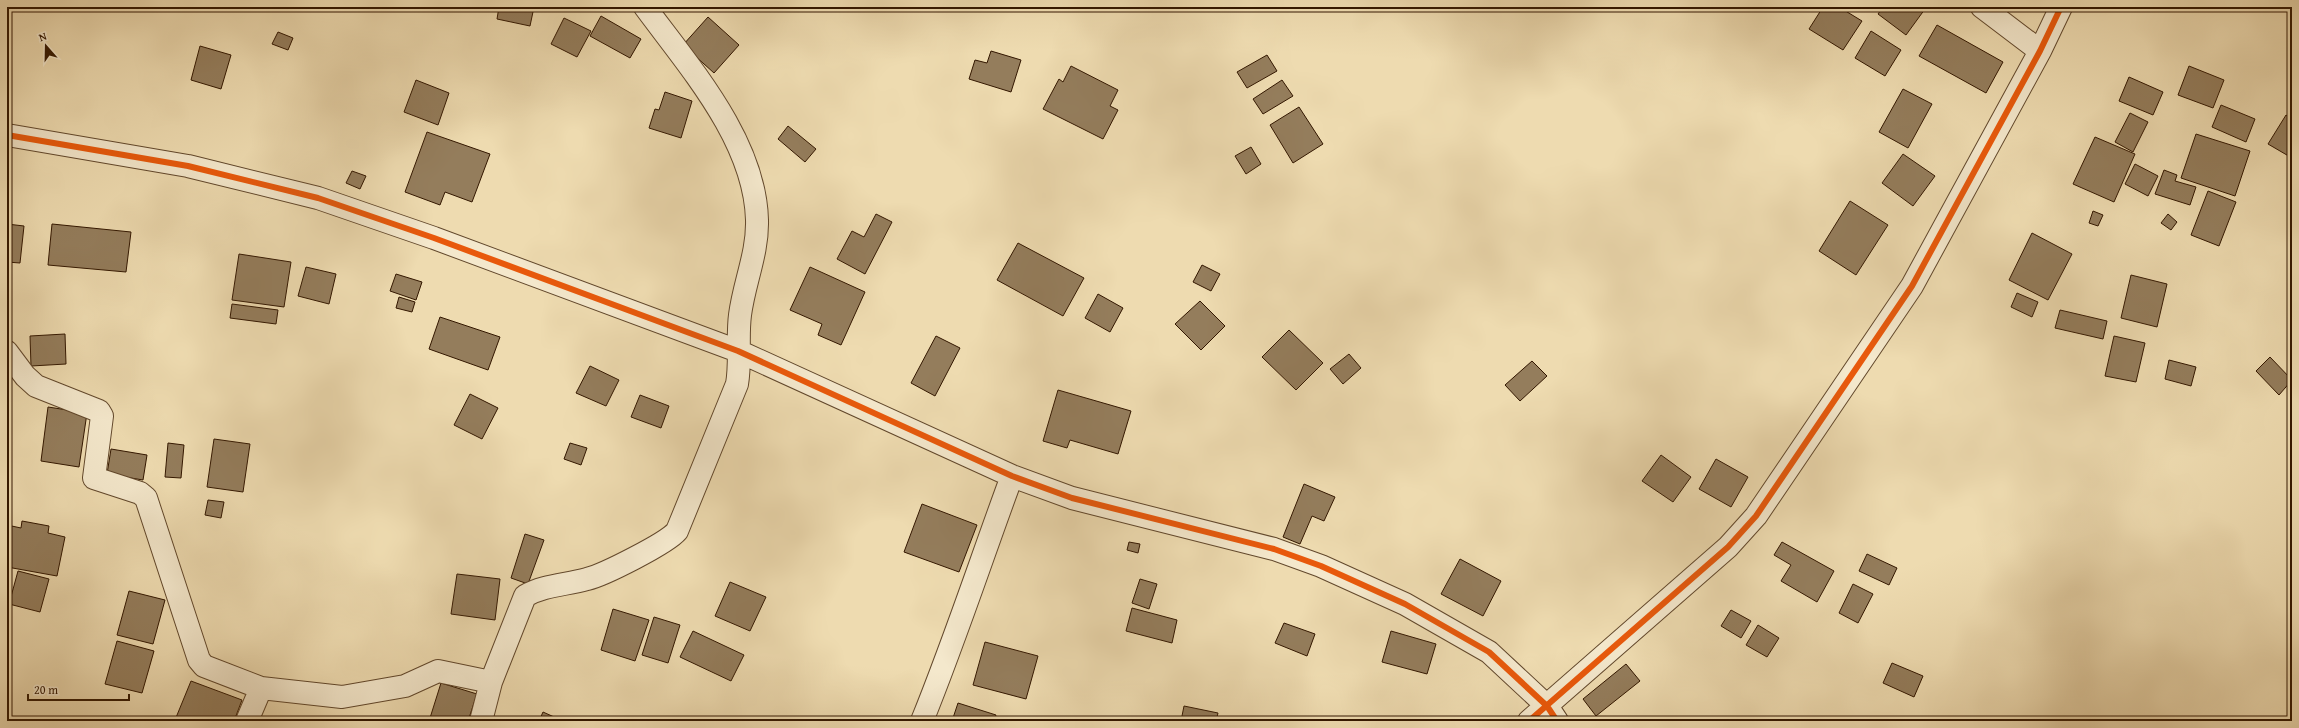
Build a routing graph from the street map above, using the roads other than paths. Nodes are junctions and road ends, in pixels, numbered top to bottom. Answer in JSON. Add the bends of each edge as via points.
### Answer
{"nodes":[{"id":1,"x":645,"y":7,"type":"edge"},
{"id":2,"x":1982,"y":7,"type":"edge"},
{"id":3,"x":2061,"y":7,"type":"edge"},
{"id":4,"x":2040,"y":51,"type":"junction"},
{"id":5,"x":7,"y":135,"type":"edge"},
{"id":6,"x":738,"y":351,"type":"junction"},
{"id":7,"x":7,"y":352,"type":"edge"},
{"id":8,"x":1012,"y":476,"type":"junction"},
{"id":9,"x":491,"y":682,"type":"junction"},
{"id":10,"x":261,"y":688,"type":"junction"},
{"id":11,"x":1552,"y":714,"type":"edge"},
{"id":12,"x":247,"y":721,"type":"edge"},
{"id":13,"x":481,"y":721,"type":"edge"},
{"id":14,"x":922,"y":721,"type":"edge"},
{"id":15,"x":1528,"y":721,"type":"edge"}],
"edges":[{"from":1,"to":6,"type":"street","via":[[726,117],[740,148],[754,193],[757,220],[755,247],[742,302]]},
{"from":2,"to":4,"type":"street"},
{"from":3,"to":4,"type":"street"},
{"from":4,"to":11,"type":"street","via":[[1912,286],[1756,516],[1728,547]]},
{"from":5,"to":6,"type":"street","via":[[188,166],[318,198],[434,238]]},
{"from":6,"to":8,"type":"street"},
{"from":6,"to":9,"type":"street","via":[[740,368],[737,384],[678,531],[667,540],[598,576],[539,589],[525,596]]},
{"from":7,"to":10,"type":"street","via":[[36,386],[99,411],[102,416],[94,478],[140,493],[146,498],[199,660],[204,666]]},
{"from":8,"to":11,"type":"street","via":[[1072,498],[1274,549],[1321,566],[1405,604],[1489,652]]},
{"from":8,"to":14,"type":"street","via":[[951,650]]},
{"from":9,"to":10,"type":"street","via":[[438,671],[405,686],[342,697]]},
{"from":9,"to":13,"type":"street"},
{"from":10,"to":12,"type":"street"},
{"from":11,"to":15,"type":"street"}]}
